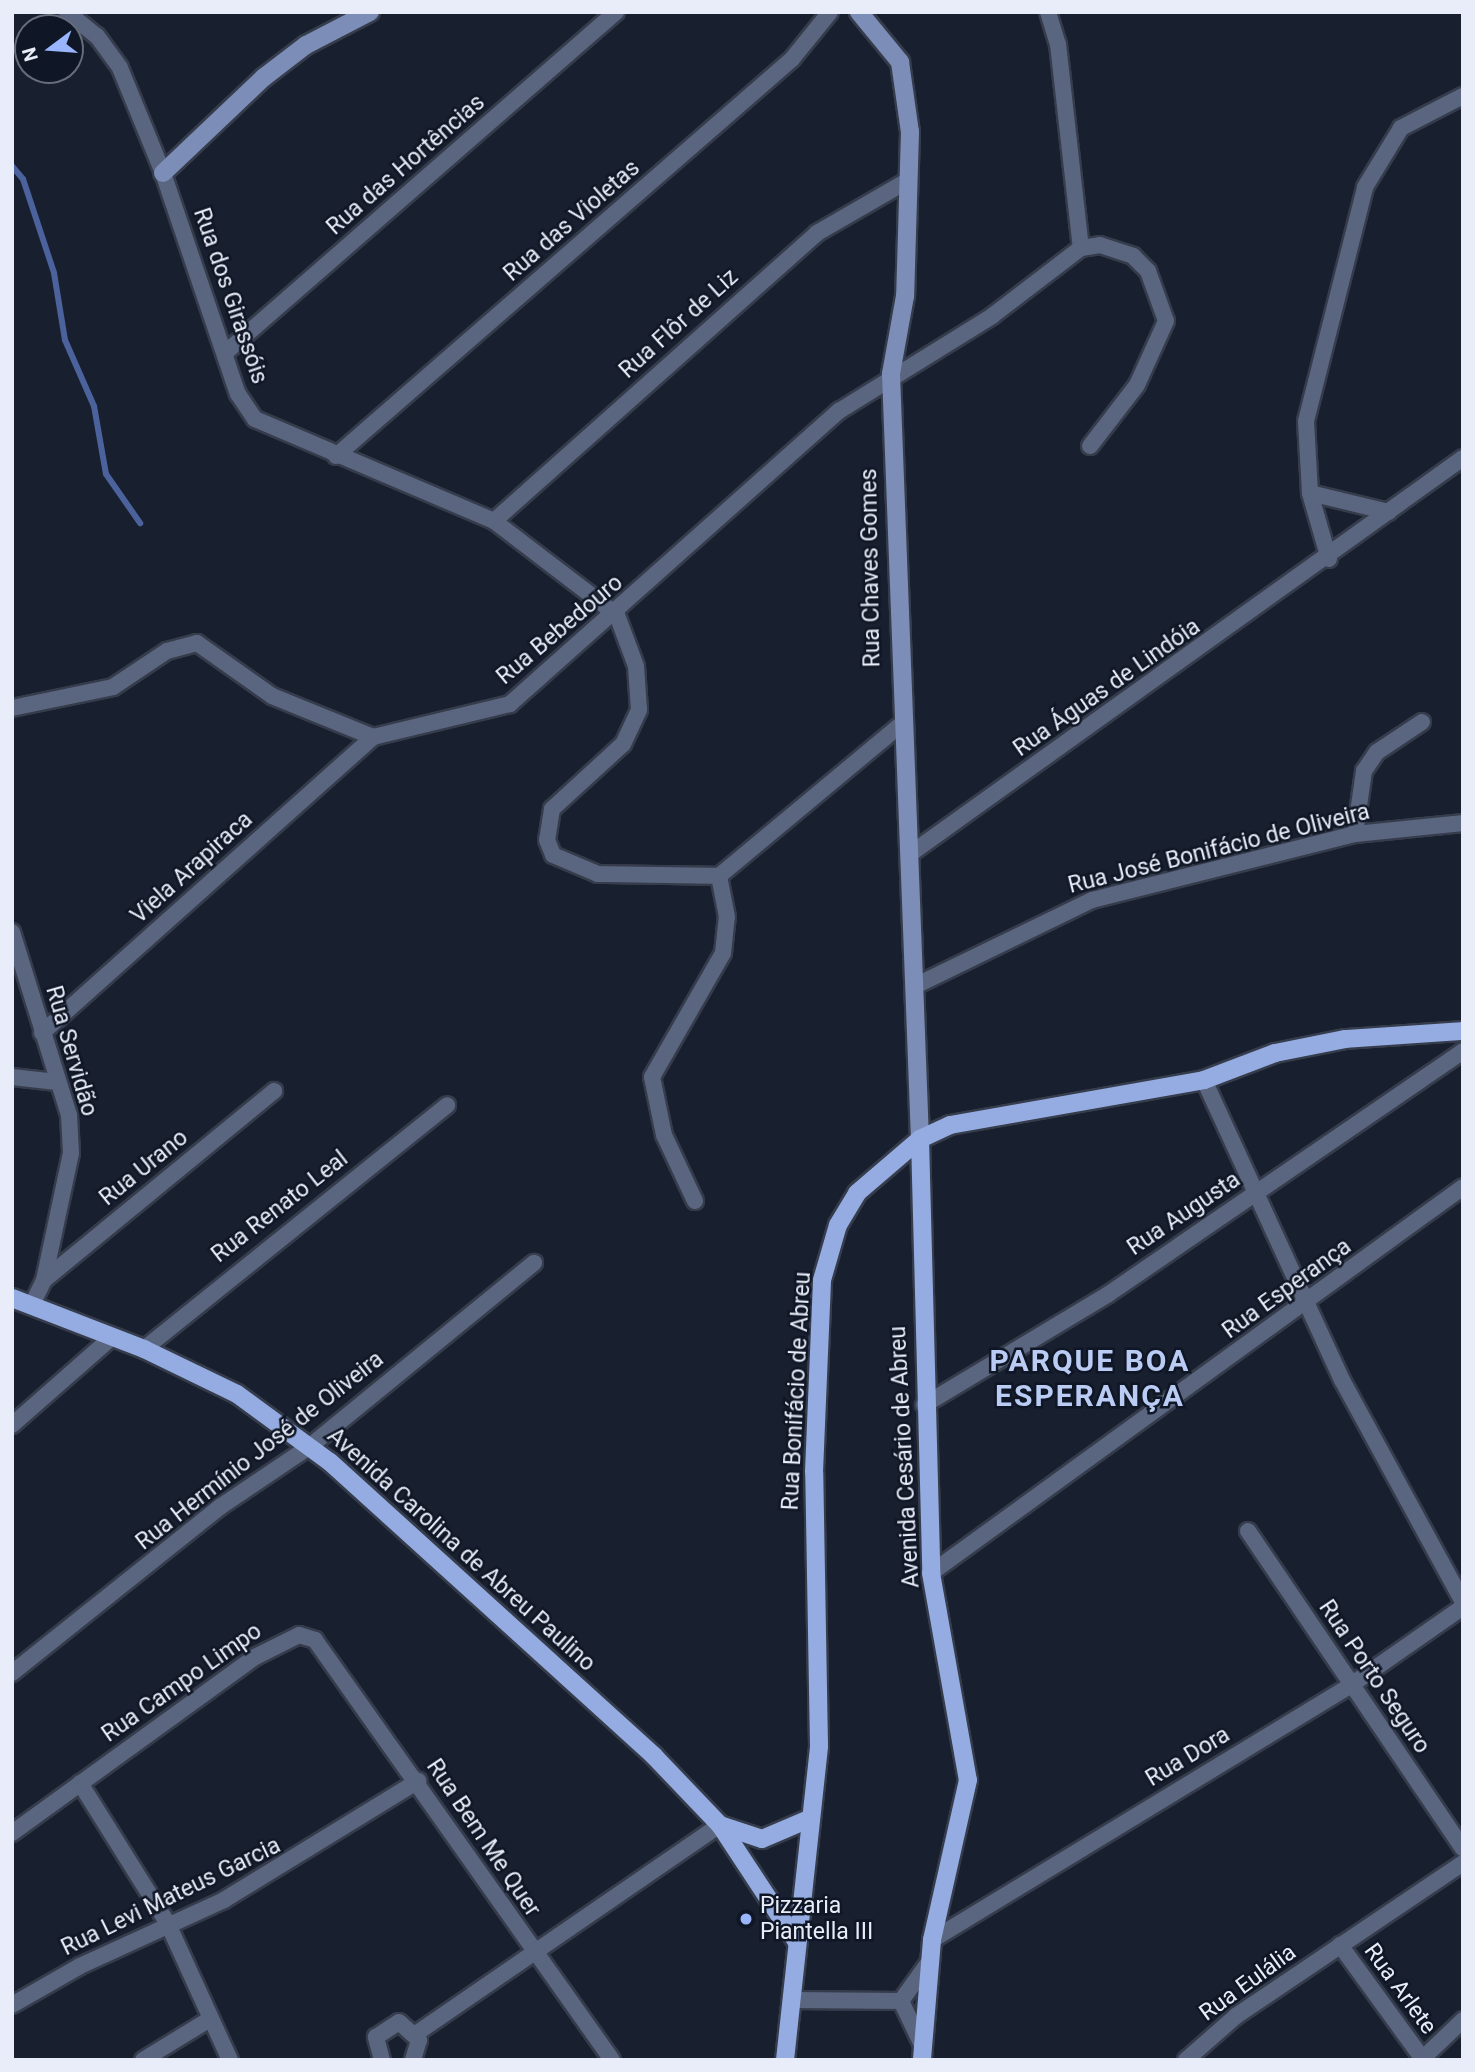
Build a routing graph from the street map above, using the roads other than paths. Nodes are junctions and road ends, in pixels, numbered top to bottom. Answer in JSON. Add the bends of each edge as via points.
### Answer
{"nodes":[{"id":1,"x":67,"y":12,"type":"edge"},
{"id":2,"x":370,"y":12,"type":"edge"},
{"id":3,"x":616,"y":12,"type":"edge"},
{"id":4,"x":830,"y":12,"type":"edge"},
{"id":5,"x":859,"y":12,"type":"edge"},
{"id":6,"x":1048,"y":12,"type":"edge"},
{"id":7,"x":1463,"y":96,"type":"edge"},
{"id":8,"x":163,"y":173,"type":"junction"},
{"id":9,"x":908,"y":181,"type":"junction"},
{"id":10,"x":1081,"y":248,"type":"junction"},
{"id":11,"x":225,"y":353,"type":"junction"},
{"id":12,"x":891,"y":374,"type":"junction"},
{"id":13,"x":1090,"y":446,"type":"dead end"},
{"id":14,"x":337,"y":456,"type":"junction"},
{"id":15,"x":1463,"y":458,"type":"edge"},
{"id":16,"x":1310,"y":494,"type":"junction"},
{"id":17,"x":1389,"y":512,"type":"junction"},
{"id":18,"x":494,"y":521,"type":"junction"},
{"id":19,"x":1329,"y":559,"type":"junction"},
{"id":20,"x":617,"y":615,"type":"junction"},
{"id":21,"x":12,"y":708,"type":"edge"},
{"id":22,"x":1422,"y":722,"type":"dead end"},
{"id":23,"x":900,"y":725,"type":"junction"},
{"id":24,"x":373,"y":737,"type":"junction"},
{"id":25,"x":1463,"y":823,"type":"edge"},
{"id":26,"x":1355,"y":834,"type":"junction"},
{"id":27,"x":910,"y":854,"type":"junction"},
{"id":28,"x":719,"y":876,"type":"junction"},
{"id":29,"x":12,"y":932,"type":"edge"},
{"id":30,"x":919,"y":984,"type":"junction"},
{"id":31,"x":1463,"y":1031,"type":"edge"},
{"id":32,"x":42,"y":1033,"type":"junction"},
{"id":33,"x":1463,"y":1051,"type":"edge"},
{"id":34,"x":12,"y":1077,"type":"edge"},
{"id":35,"x":1204,"y":1080,"type":"junction"},
{"id":36,"x":57,"y":1082,"type":"junction"},
{"id":37,"x":274,"y":1091,"type":"dead end"},
{"id":38,"x":447,"y":1105,"type":"dead end"},
{"id":39,"x":920,"y":1139,"type":"junction"},
{"id":40,"x":1463,"y":1188,"type":"edge"},
{"id":41,"x":1252,"y":1195,"type":"junction"},
{"id":42,"x":695,"y":1201,"type":"dead end"},
{"id":43,"x":534,"y":1263,"type":"dead end"},
{"id":44,"x":44,"y":1280,"type":"junction"},
{"id":45,"x":12,"y":1298,"type":"edge"},
{"id":46,"x":32,"y":1305,"type":"junction"},
{"id":47,"x":1306,"y":1305,"type":"junction"},
{"id":48,"x":111,"y":1338,"type":"junction"},
{"id":49,"x":144,"y":1349,"type":"junction"},
{"id":50,"x":925,"y":1405,"type":"junction"},
{"id":51,"x":12,"y":1425,"type":"edge"},
{"id":52,"x":309,"y":1447,"type":"junction"},
{"id":53,"x":1248,"y":1531,"type":"dead end"},
{"id":54,"x":931,"y":1573,"type":"junction"},
{"id":55,"x":1463,"y":1604,"type":"edge"},
{"id":56,"x":315,"y":1640,"type":"joint"},
{"id":57,"x":12,"y":1673,"type":"edge"},
{"id":58,"x":1351,"y":1685,"type":"junction"},
{"id":59,"x":418,"y":1781,"type":"junction"},
{"id":60,"x":80,"y":1783,"type":"junction"},
{"id":61,"x":809,"y":1819,"type":"junction"},
{"id":62,"x":720,"y":1825,"type":"junction"},
{"id":63,"x":12,"y":1833,"type":"edge"},
{"id":64,"x":1463,"y":1849,"type":"edge"},
{"id":65,"x":1463,"y":1863,"type":"edge"},
{"id":66,"x":168,"y":1924,"type":"junction"},
{"id":67,"x":932,"y":1940,"type":"junction"},
{"id":68,"x":797,"y":1942,"type":"junction"},
{"id":69,"x":1340,"y":1945,"type":"junction"},
{"id":70,"x":533,"y":1954,"type":"junction"},
{"id":71,"x":929,"y":1962,"type":"junction"},
{"id":72,"x":792,"y":2000,"type":"junction"},
{"id":73,"x":901,"y":2001,"type":"junction"},
{"id":74,"x":12,"y":2005,"type":"edge"},
{"id":75,"x":210,"y":2018,"type":"junction"},
{"id":76,"x":1463,"y":2020,"type":"edge"},
{"id":77,"x":416,"y":2033,"type":"junction"},
{"id":78,"x":922,"y":2051,"type":"edge"},
{"id":79,"x":374,"y":2057,"type":"edge"},
{"id":80,"x":1422,"y":2059,"type":"edge"},
{"id":81,"x":143,"y":2060,"type":"edge"},
{"id":82,"x":230,"y":2060,"type":"edge"},
{"id":83,"x":413,"y":2060,"type":"edge"},
{"id":84,"x":612,"y":2060,"type":"edge"},
{"id":85,"x":785,"y":2060,"type":"edge"},
{"id":86,"x":1186,"y":2060,"type":"edge"}],
"edges":[{"from":1,"to":8,"type":"street","name":"Rua dos Girassóis","via":[[109,49]]},
{"from":2,"to":8,"type":"street","via":[[296,53]]},
{"from":3,"to":11,"type":"street","name":"Rua das Hortências"},
{"from":4,"to":14,"type":"street","name":"Rua das Violetas","via":[[792,59]]},
{"from":5,"to":9,"type":"street","name":"Rua Chaves Gomes","via":[[892,46],[908,87]]},
{"from":6,"to":10,"type":"street","via":[[1058,44]]},
{"from":7,"to":16,"type":"street","via":[[1401,128],[1373,167],[1306,421]]},
{"from":8,"to":11,"type":"street","name":"Rua dos Girassóis"},
{"from":9,"to":12,"type":"street","name":"Rua Chaves Gomes","via":[[905,296]]},
{"from":9,"to":18,"type":"street","name":"Rua Flôr de Liz","via":[[817,233]]},
{"from":10,"to":12,"type":"street","name":"Rua Bebedouro","via":[[992,316]]},
{"from":10,"to":13,"type":"street","via":[[1100,245],[1133,256],[1157,284],[1166,321],[1138,385]]},
{"from":11,"to":14,"type":"street","name":"Rua dos Girassóis","via":[[238,394],[255,419]]},
{"from":12,"to":20,"type":"street","name":"Rua Bebedouro","via":[[793,450]]},
{"from":12,"to":23,"type":"street","name":"Rua Chaves Gomes"},
{"from":14,"to":18,"type":"street","name":"Rua dos Girassóis"},
{"from":15,"to":17,"type":"street","name":"Rua Águas de Lindóia"},
{"from":16,"to":17,"type":"street"},
{"from":16,"to":19,"type":"street"},
{"from":17,"to":19,"type":"street","name":"Rua Águas de Lindóia"},
{"from":18,"to":20,"type":"street","name":"Rua dos Girassóis"},
{"from":19,"to":27,"type":"street","name":"Rua Águas de Lindóia"},
{"from":20,"to":24,"type":"street","name":"Rua Bebedouro","via":[[510,704]]},
{"from":20,"to":28,"type":"street","via":[[636,666],[639,710],[623,744],[552,809],[547,839],[569,867],[598,874]]},
{"from":21,"to":24,"type":"street","via":[[113,687],[167,651],[197,643],[272,696]]},
{"from":22,"to":26,"type":"street","via":[[1377,752],[1364,771]]},
{"from":23,"to":27,"type":"street","name":"Rua Chaves Gomes"},
{"from":23,"to":28,"type":"street"},
{"from":24,"to":32,"type":"street","name":"Viela Arapiraca"},
{"from":25,"to":26,"type":"street","name":"Rua José Bonifácio de Oliveira"},
{"from":26,"to":30,"type":"street","name":"Rua José Bonifácio de Oliveira","via":[[1092,900]]},
{"from":27,"to":30,"type":"street","name":"Rua Chaves Gomes"},
{"from":28,"to":42,"type":"street","via":[[727,917],[723,953],[652,1077],[664,1135]]},
{"from":29,"to":32,"type":"street","name":"Rua Servidão"},
{"from":30,"to":39,"type":"street","name":"Rua Chaves Gomes"},
{"from":31,"to":35,"type":"main road","name":"Rua Bonifácio de Abreu","via":[[1345,1039],[1275,1053]]},
{"from":32,"to":36,"type":"street","name":"Rua Servidão"},
{"from":33,"to":41,"type":"street","name":"Rua Augusta"},
{"from":34,"to":36,"type":"street"},
{"from":35,"to":39,"type":"main road","name":"Rua Bonifácio de Abreu","via":[[950,1125]]},
{"from":35,"to":41,"type":"street"},
{"from":36,"to":44,"type":"street","name":"Rua Servidão","via":[[69,1115],[71,1153]]},
{"from":37,"to":44,"type":"street","name":"Rua Urano"},
{"from":38,"to":49,"type":"street","name":"Rua Renato Leal"},
{"from":39,"to":50,"type":"main road","name":"Avenida Cesário de Abreu"},
{"from":39,"to":61,"type":"main road","name":"Rua Bonifácio de Abreu","via":[[857,1193],[838,1225],[822,1280],[814,1472],[819,1746]]},
{"from":40,"to":47,"type":"street","name":"Rua Esperança"},
{"from":41,"to":47,"type":"street"},
{"from":41,"to":50,"type":"street","name":"Rua Augusta","via":[[1107,1295]]},
{"from":43,"to":52,"type":"street","name":"Rua Hermínio José de Oliveira"},
{"from":44,"to":46,"type":"street","name":"Rua Servidão"},
{"from":45,"to":46,"type":"main road","name":"Avenida Carolina de Abreu Paulino"},
{"from":46,"to":48,"type":"main road","name":"Avenida Carolina de Abreu Paulino"},
{"from":47,"to":54,"type":"street","name":"Rua Esperança"},
{"from":47,"to":55,"type":"street"},
{"from":48,"to":49,"type":"main road","name":"Avenida Carolina de Abreu Paulino"},
{"from":48,"to":51,"type":"street"},
{"from":49,"to":52,"type":"main road","name":"Avenida Carolina de Abreu Paulino","via":[[237,1394]]},
{"from":50,"to":54,"type":"main road","name":"Avenida Cesário de Abreu"},
{"from":52,"to":57,"type":"street","name":"Rua Hermínio José de Oliveira","via":[[220,1507]]},
{"from":52,"to":62,"type":"main road","name":"Avenida Carolina de Abreu Paulino","via":[[645,1747]]},
{"from":53,"to":58,"type":"street","name":"Rua Porto Seguro"},
{"from":54,"to":67,"type":"main road","name":"Avenida Cesário de Abreu","via":[[968,1780]]},
{"from":55,"to":58,"type":"street","name":"Rua Dora"},
{"from":56,"to":59,"type":"street","name":"Rua Bem Me Quer"},
{"from":56,"to":60,"type":"street","name":"Rua Campo Limpo","via":[[299,1635],[267,1650]]},
{"from":58,"to":64,"type":"street","name":"Rua Porto Seguro"},
{"from":58,"to":67,"type":"street","name":"Rua Dora"},
{"from":59,"to":66,"type":"street","name":"Rua Levi Mateus Garcia","via":[[306,1855]]},
{"from":59,"to":70,"type":"street","name":"Rua Bem Me Quer"},
{"from":60,"to":63,"type":"street","name":"Rua Campo Limpo"},
{"from":60,"to":66,"type":"street"},
{"from":61,"to":62,"type":"main road","via":[[762,1839]]},
{"from":61,"to":68,"type":"main road","name":"Rua Bonifácio de Abreu"},
{"from":62,"to":68,"type":"main road","name":"Avenida Carolina de Abreu Paulino"},
{"from":62,"to":70,"type":"street"},
{"from":65,"to":69,"type":"street","name":"Rua Eulália"},
{"from":66,"to":74,"type":"street","name":"Rua Levi Mateus Garcia"},
{"from":66,"to":75,"type":"street"},
{"from":67,"to":71,"type":"main road","name":"Avenida Cesário de Abreu"},
{"from":68,"to":72,"type":"main road","name":"Rua Bonifácio de Abreu"},
{"from":69,"to":80,"type":"street","name":"Rua Arlete"},
{"from":69,"to":86,"type":"street","name":"Rua Eulália","via":[[1236,2016]]},
{"from":70,"to":77,"type":"street"},
{"from":70,"to":84,"type":"street","name":"Rua Bem Me Quer"},
{"from":71,"to":73,"type":"street"},
{"from":71,"to":78,"type":"main road","name":"Avenida Cesário de Abreu"},
{"from":72,"to":73,"type":"street"},
{"from":72,"to":85,"type":"main road","name":"Rua Bonifácio de Abreu"},
{"from":73,"to":78,"type":"street"},
{"from":75,"to":81,"type":"street"},
{"from":75,"to":82,"type":"street"},
{"from":76,"to":80,"type":"street"},
{"from":77,"to":79,"type":"street","via":[[391,2022],[376,2037]]},
{"from":77,"to":83,"type":"street"}]}
